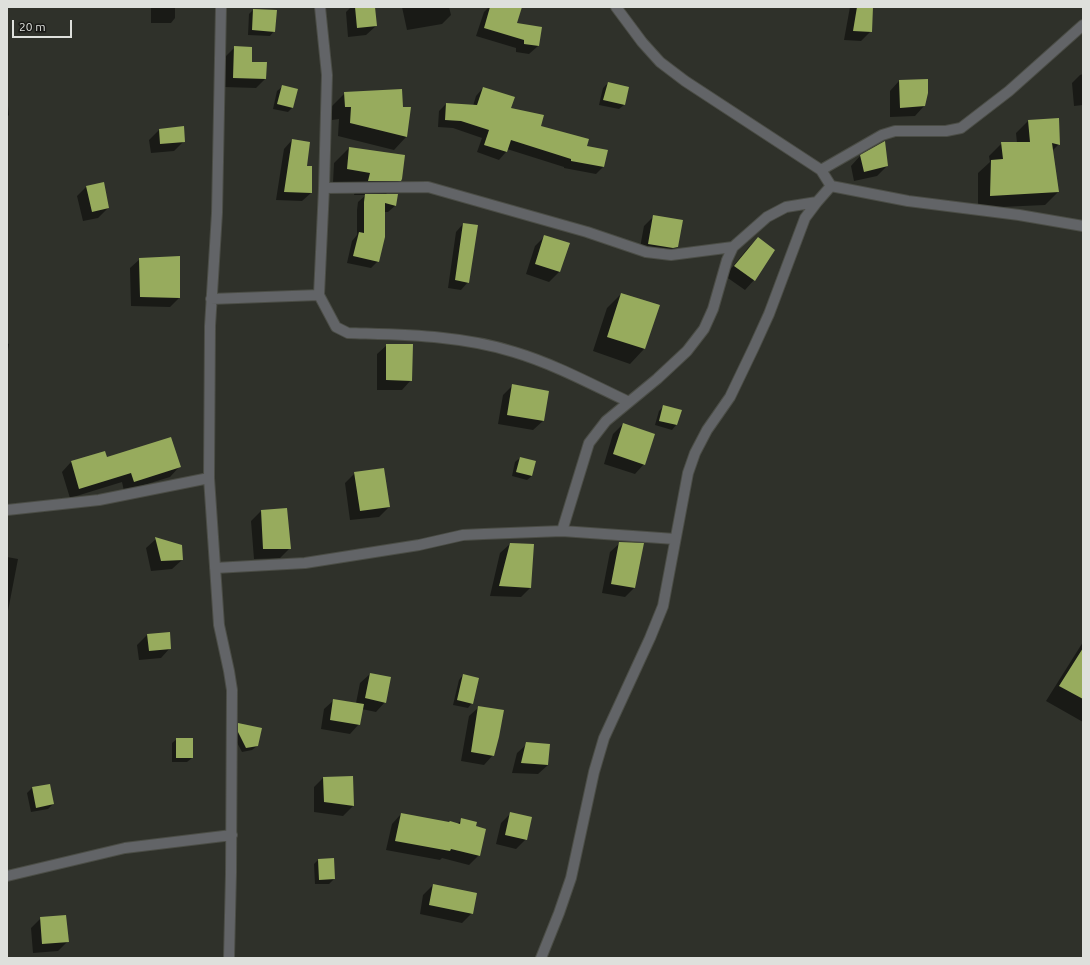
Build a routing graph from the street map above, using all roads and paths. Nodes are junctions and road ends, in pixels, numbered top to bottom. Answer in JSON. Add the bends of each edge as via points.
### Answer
{"nodes":[{"id":1,"x":221,"y":7,"type":"edge"},
{"id":2,"x":320,"y":7,"type":"edge"},
{"id":3,"x":616,"y":7,"type":"edge"},
{"id":4,"x":1083,"y":25,"type":"edge"},
{"id":5,"x":821,"y":170,"type":"junction"},
{"id":6,"x":831,"y":186,"type":"junction"},
{"id":7,"x":324,"y":188,"type":"junction"},
{"id":8,"x":817,"y":202,"type":"junction"},
{"id":9,"x":1083,"y":226,"type":"edge"},
{"id":10,"x":733,"y":247,"type":"junction"},
{"id":11,"x":319,"y":295,"type":"junction"},
{"id":12,"x":212,"y":299,"type":"junction"},
{"id":13,"x":629,"y":402,"type":"junction"},
{"id":14,"x":209,"y":478,"type":"junction"},
{"id":15,"x":7,"y":510,"type":"edge"},
{"id":16,"x":562,"y":531,"type":"junction"},
{"id":17,"x":675,"y":539,"type":"junction"},
{"id":18,"x":215,"y":568,"type":"junction"},
{"id":19,"x":232,"y":835,"type":"junction"},
{"id":20,"x":7,"y":876,"type":"edge"},
{"id":21,"x":229,"y":958,"type":"edge"},
{"id":22,"x":541,"y":958,"type":"edge"}],
"edges":[{"from":1,"to":12,"type":"street","via":[[217,213]]},
{"from":2,"to":7,"type":"street","via":[[327,75]]},
{"from":3,"to":5,"type":"street","via":[[660,62]]},
{"from":4,"to":5,"type":"street","via":[[962,128],[946,132],[896,131],[882,135]]},
{"from":5,"to":6,"type":"street"},
{"from":6,"to":8,"type":"street"},
{"from":6,"to":9,"type":"street","via":[[908,201]]},
{"from":7,"to":10,"type":"street","via":[[428,187],[587,232],[646,252],[671,255]]},
{"from":7,"to":11,"type":"street"},
{"from":8,"to":10,"type":"street","via":[[786,207],[767,217]]},
{"from":8,"to":17,"type":"street","via":[[805,218],[769,314],[730,397],[694,452]]},
{"from":10,"to":13,"type":"street","via":[[704,329],[687,351]]},
{"from":11,"to":12,"type":"street"},
{"from":11,"to":13,"type":"street","via":[[336,327],[348,333],[438,337],[514,351],[565,371]]},
{"from":12,"to":14,"type":"street"},
{"from":13,"to":16,"type":"street","via":[[606,421],[589,443]]},
{"from":14,"to":15,"type":"street","via":[[99,500]]},
{"from":14,"to":18,"type":"street"},
{"from":16,"to":17,"type":"street"},
{"from":16,"to":18,"type":"street","via":[[463,535],[419,545],[305,563]]},
{"from":17,"to":22,"type":"street","via":[[663,606],[604,738],[571,878]]},
{"from":18,"to":19,"type":"street","via":[[219,625],[232,690]]},
{"from":19,"to":20,"type":"street","via":[[125,848]]},
{"from":19,"to":21,"type":"street"}]}
